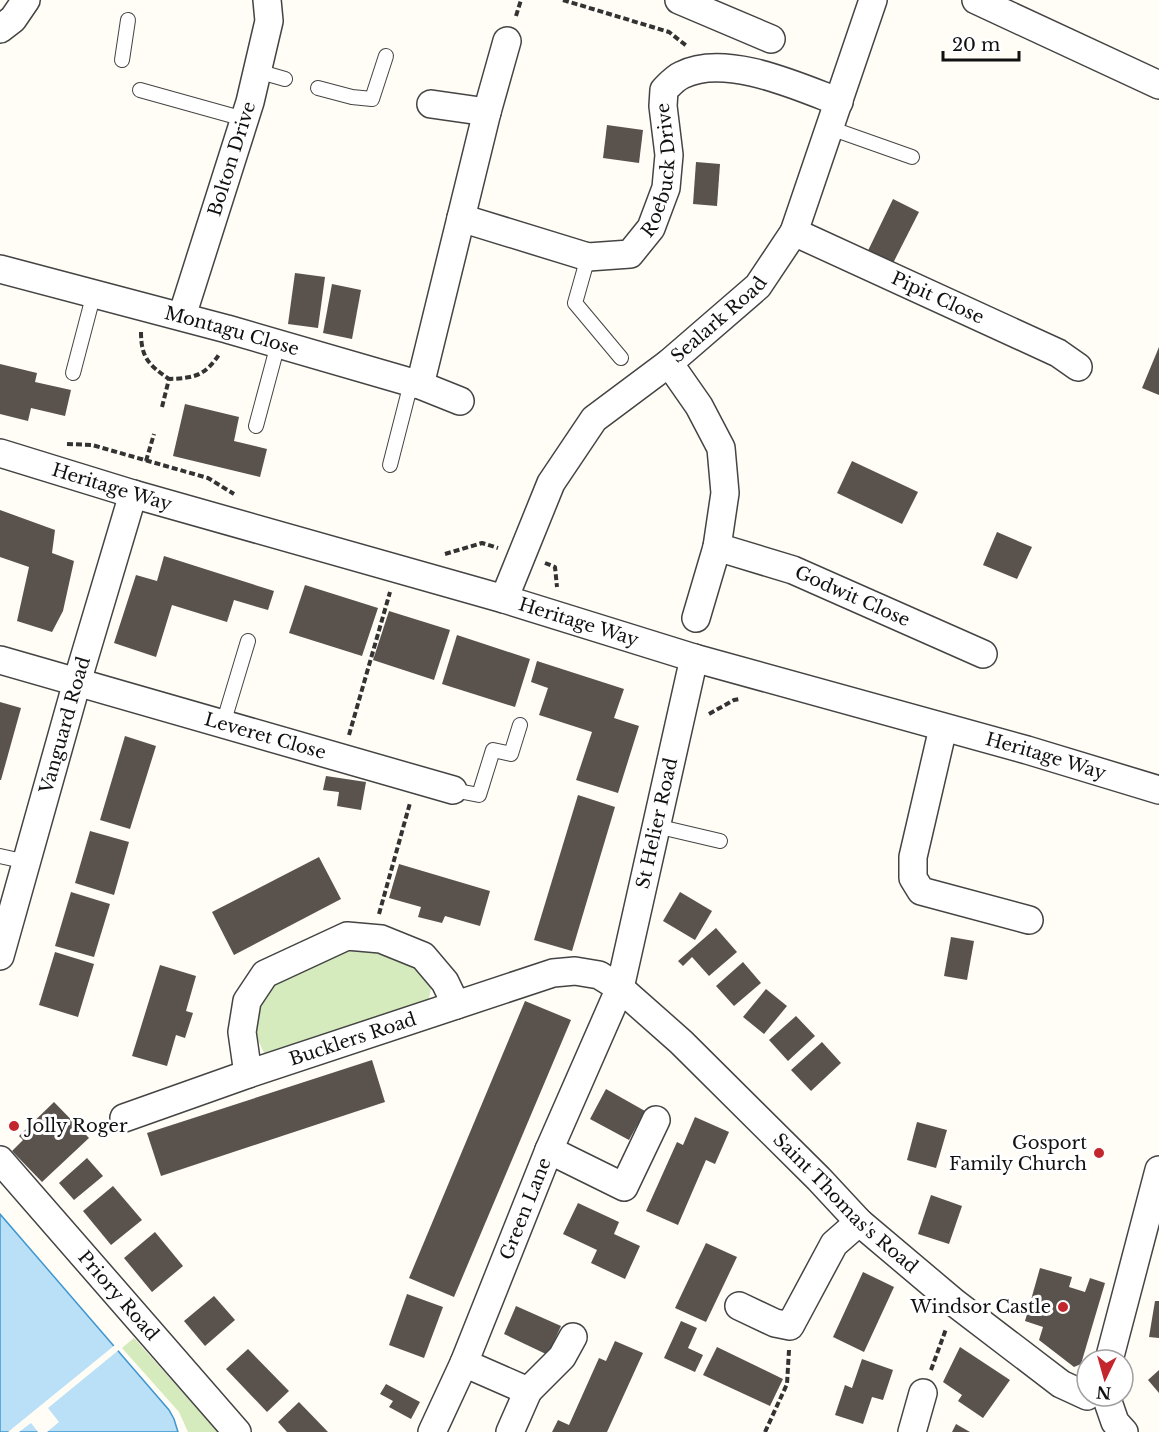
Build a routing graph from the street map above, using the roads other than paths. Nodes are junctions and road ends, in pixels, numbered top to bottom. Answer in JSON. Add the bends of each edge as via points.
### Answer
{"nodes":[{"id":1,"x":26,"y":0,"type":"edge"},
{"id":2,"x":267,"y":0,"type":"edge"},
{"id":3,"x":679,"y":0,"type":"edge"},
{"id":4,"x":873,"y":0,"type":"edge"},
{"id":5,"x":976,"y":0,"type":"edge"},
{"id":6,"x":128,"y":20,"type":"dead end"},
{"id":7,"x":0,"y":28,"type":"edge"},
{"id":8,"x":771,"y":39,"type":"dead end"},
{"id":9,"x":507,"y":41,"type":"dead end"},
{"id":10,"x":386,"y":56,"type":"dead end"},
{"id":11,"x":122,"y":60,"type":"dead end"},
{"id":12,"x":257,"y":71,"type":"junction"},
{"id":13,"x":285,"y":79,"type":"dead end"},
{"id":14,"x":1159,"y":86,"type":"edge"},
{"id":15,"x":318,"y":88,"type":"dead end"},
{"id":16,"x":140,"y":90,"type":"dead end"},
{"id":17,"x":431,"y":104,"type":"dead end"},
{"id":18,"x":487,"y":112,"type":"junction"},
{"id":19,"x":835,"y":115,"type":"junction"},
{"id":20,"x":244,"y":119,"type":"junction"},
{"id":21,"x":912,"y":157,"type":"dead end"},
{"id":22,"x":461,"y":218,"type":"junction"},
{"id":23,"x":794,"y":232,"type":"junction"},
{"id":24,"x":588,"y":257,"type":"junction"},
{"id":25,"x":0,"y":269,"type":"edge"},
{"id":26,"x":94,"y":293,"type":"junction"},
{"id":27,"x":182,"y":316,"type":"junction"},
{"id":28,"x":278,"y":344,"type":"junction"},
{"id":29,"x":621,"y":357,"type":"dead end"},
{"id":30,"x":669,"y":363,"type":"junction"},
{"id":31,"x":1078,"y":366,"type":"dead end"},
{"id":32,"x":73,"y":373,"type":"dead end"},
{"id":33,"x":415,"y":384,"type":"junction"},
{"id":34,"x":460,"y":401,"type":"dead end"},
{"id":35,"x":256,"y":426,"type":"dead end"},
{"id":36,"x":0,"y":453,"type":"edge"},
{"id":37,"x":390,"y":465,"type":"dead end"},
{"id":38,"x":133,"y":494,"type":"junction"},
{"id":39,"x":717,"y":546,"type":"junction"},
{"id":40,"x":504,"y":599,"type":"junction"},
{"id":41,"x":696,"y":618,"type":"dead end"},
{"id":42,"x":248,"y":641,"type":"dead end"},
{"id":43,"x":983,"y":654,"type":"dead end"},
{"id":44,"x":694,"y":658,"type":"junction"},
{"id":45,"x":0,"y":660,"type":"edge"},
{"id":46,"x":77,"y":682,"type":"junction"},
{"id":47,"x":224,"y":724,"type":"junction"},
{"id":48,"x":520,"y":725,"type":"dead end"},
{"id":49,"x":943,"y":728,"type":"junction"},
{"id":50,"x":453,"y":790,"type":"joint"},
{"id":51,"x":1159,"y":790,"type":"edge"},
{"id":52,"x":656,"y":826,"type":"junction"},
{"id":53,"x":720,"y":841,"type":"dead end"},
{"id":54,"x":0,"y":856,"type":"edge"},
{"id":55,"x":27,"y":862,"type":"junction"},
{"id":56,"x":1029,"y":920,"type":"dead end"},
{"id":57,"x":0,"y":956,"type":"edge"},
{"id":58,"x":620,"y":988,"type":"junction"},
{"id":59,"x":456,"y":1005,"type":"junction"},
{"id":60,"x":248,"y":1074,"type":"junction"},
{"id":61,"x":124,"y":1118,"type":"dead end"},
{"id":62,"x":656,"y":1120,"type":"dead end"},
{"id":63,"x":549,"y":1150,"type":"junction"},
{"id":64,"x":0,"y":1160,"type":"edge"},
{"id":65,"x":1159,"y":1170,"type":"edge"},
{"id":66,"x":859,"y":1222,"type":"junction"},
{"id":67,"x":739,"y":1306,"type":"dead end"},
{"id":68,"x":573,"y":1337,"type":"dead end"},
{"id":69,"x":1112,"y":1348,"type":"edge"},
{"id":70,"x":464,"y":1363,"type":"junction"},
{"id":71,"x":1075,"y":1389,"type":"edge"},
{"id":72,"x":528,"y":1391,"type":"junction"},
{"id":73,"x":923,"y":1393,"type":"road end"},
{"id":74,"x":1106,"y":1408,"type":"edge"},
{"id":75,"x":237,"y":1432,"type":"edge"},
{"id":76,"x":432,"y":1432,"type":"edge"},
{"id":77,"x":510,"y":1432,"type":"edge"},
{"id":78,"x":912,"y":1432,"type":"edge"},
{"id":79,"x":1124,"y":1432,"type":"edge"}],
"edges":[{"from":1,"to":7,"type":"street","via":[[13,19]]},
{"from":2,"to":12,"type":"street","name":"Bolton Drive","via":[[269,21]]},
{"from":3,"to":8,"type":"street"},
{"from":4,"to":19,"type":"street","name":"Sealark Road"},
{"from":5,"to":14,"type":"street"},
{"from":6,"to":11,"type":"lane"},
{"from":9,"to":18,"type":"street"},
{"from":10,"to":15,"type":"lane","via":[[372,99]]},
{"from":12,"to":13,"type":"lane"},
{"from":12,"to":20,"type":"street","name":"Bolton Drive"},
{"from":16,"to":20,"type":"lane"},
{"from":17,"to":18,"type":"street"},
{"from":18,"to":22,"type":"street"},
{"from":19,"to":21,"type":"lane"},
{"from":19,"to":23,"type":"street","name":"Sealark Road"},
{"from":19,"to":24,"type":"street","name":"Roebuck Drive","via":[[772,75],[714,67],[681,75],[664,90],[669,155],[666,188],[651,228],[630,254]]},
{"from":20,"to":27,"type":"street","name":"Bolton Drive"},
{"from":22,"to":24,"type":"street","name":"Roebuck Drive"},
{"from":22,"to":33,"type":"street"},
{"from":23,"to":30,"type":"street","name":"Sealark Road","via":[[758,286]]},
{"from":23,"to":31,"type":"street","name":"Pipit Close","via":[[1058,353]]},
{"from":24,"to":29,"type":"lane","via":[[575,303]]},
{"from":25,"to":26,"type":"street","name":"Montagu Close"},
{"from":26,"to":27,"type":"street","name":"Montagu Close"},
{"from":26,"to":32,"type":"lane"},
{"from":27,"to":28,"type":"street","name":"Montagu Close"},
{"from":28,"to":33,"type":"street","name":"Montagu Close"},
{"from":28,"to":35,"type":"lane"},
{"from":30,"to":39,"type":"street","via":[[699,406],[721,448],[725,493]]},
{"from":30,"to":40,"type":"street","name":"Sealark Road","via":[[594,418],[551,483]]},
{"from":33,"to":34,"type":"street","name":"Montagu Close"},
{"from":33,"to":37,"type":"lane"},
{"from":36,"to":38,"type":"street","name":"Heritage Way"},
{"from":38,"to":40,"type":"street","name":"Heritage Way"},
{"from":38,"to":46,"type":"street","name":"Vanguard Road"},
{"from":39,"to":41,"type":"street"},
{"from":39,"to":43,"type":"street","name":"Godwit Close","via":[[793,570]]},
{"from":40,"to":44,"type":"street","name":"Heritage Way"},
{"from":42,"to":47,"type":"lane"},
{"from":44,"to":49,"type":"street","name":"Heritage Way"},
{"from":44,"to":52,"type":"street","name":"St Helier Road"},
{"from":45,"to":46,"type":"street","name":"Leveret Close"},
{"from":46,"to":47,"type":"street","name":"Leveret Close"},
{"from":46,"to":55,"type":"street","name":"Vanguard Road"},
{"from":47,"to":50,"type":"street","name":"Leveret Close"},
{"from":48,"to":50,"type":"lane","via":[[511,754],[494,750],[479,795]]},
{"from":49,"to":51,"type":"street","name":"Heritage Way"},
{"from":49,"to":56,"type":"street","via":[[914,857],[913,878],[921,891]]},
{"from":52,"to":53,"type":"lane"},
{"from":52,"to":58,"type":"street","name":"St Helier Road"},
{"from":54,"to":55,"type":"lane"},
{"from":55,"to":57,"type":"street","name":"Vanguard Road"},
{"from":58,"to":59,"type":"street","name":"Bucklers Road","via":[[598,975],[553,973]]},
{"from":58,"to":63,"type":"street","name":"Green Lane"},
{"from":58,"to":66,"type":"street","name":"Saint Thomas's Road","via":[[681,1042]]},
{"from":59,"to":60,"type":"street","name":"Bucklers Road"},
{"from":59,"to":60,"type":"street","via":[[445,982],[423,956],[381,939],[347,936],[265,974],[246,1001],[242,1032]]},
{"from":60,"to":61,"type":"street","name":"Bucklers Road"},
{"from":62,"to":63,"type":"street","via":[[624,1187]]},
{"from":63,"to":70,"type":"street","name":"Green Lane"},
{"from":64,"to":75,"type":"street","name":"Priory Road"},
{"from":65,"to":69,"type":"street"},
{"from":66,"to":67,"type":"street","via":[[834,1244],[790,1326]]},
{"from":66,"to":71,"type":"street","name":"Saint Thomas's Road","via":[[955,1303],[1061,1384]]},
{"from":68,"to":72,"type":"street","via":[[562,1357]]},
{"from":70,"to":72,"type":"street"},
{"from":70,"to":76,"type":"street","name":"Green Lane"},
{"from":72,"to":77,"type":"street"},
{"from":73,"to":78,"type":"street"},
{"from":74,"to":79,"type":"street","name":"Saint Thomas's Road"}]}
